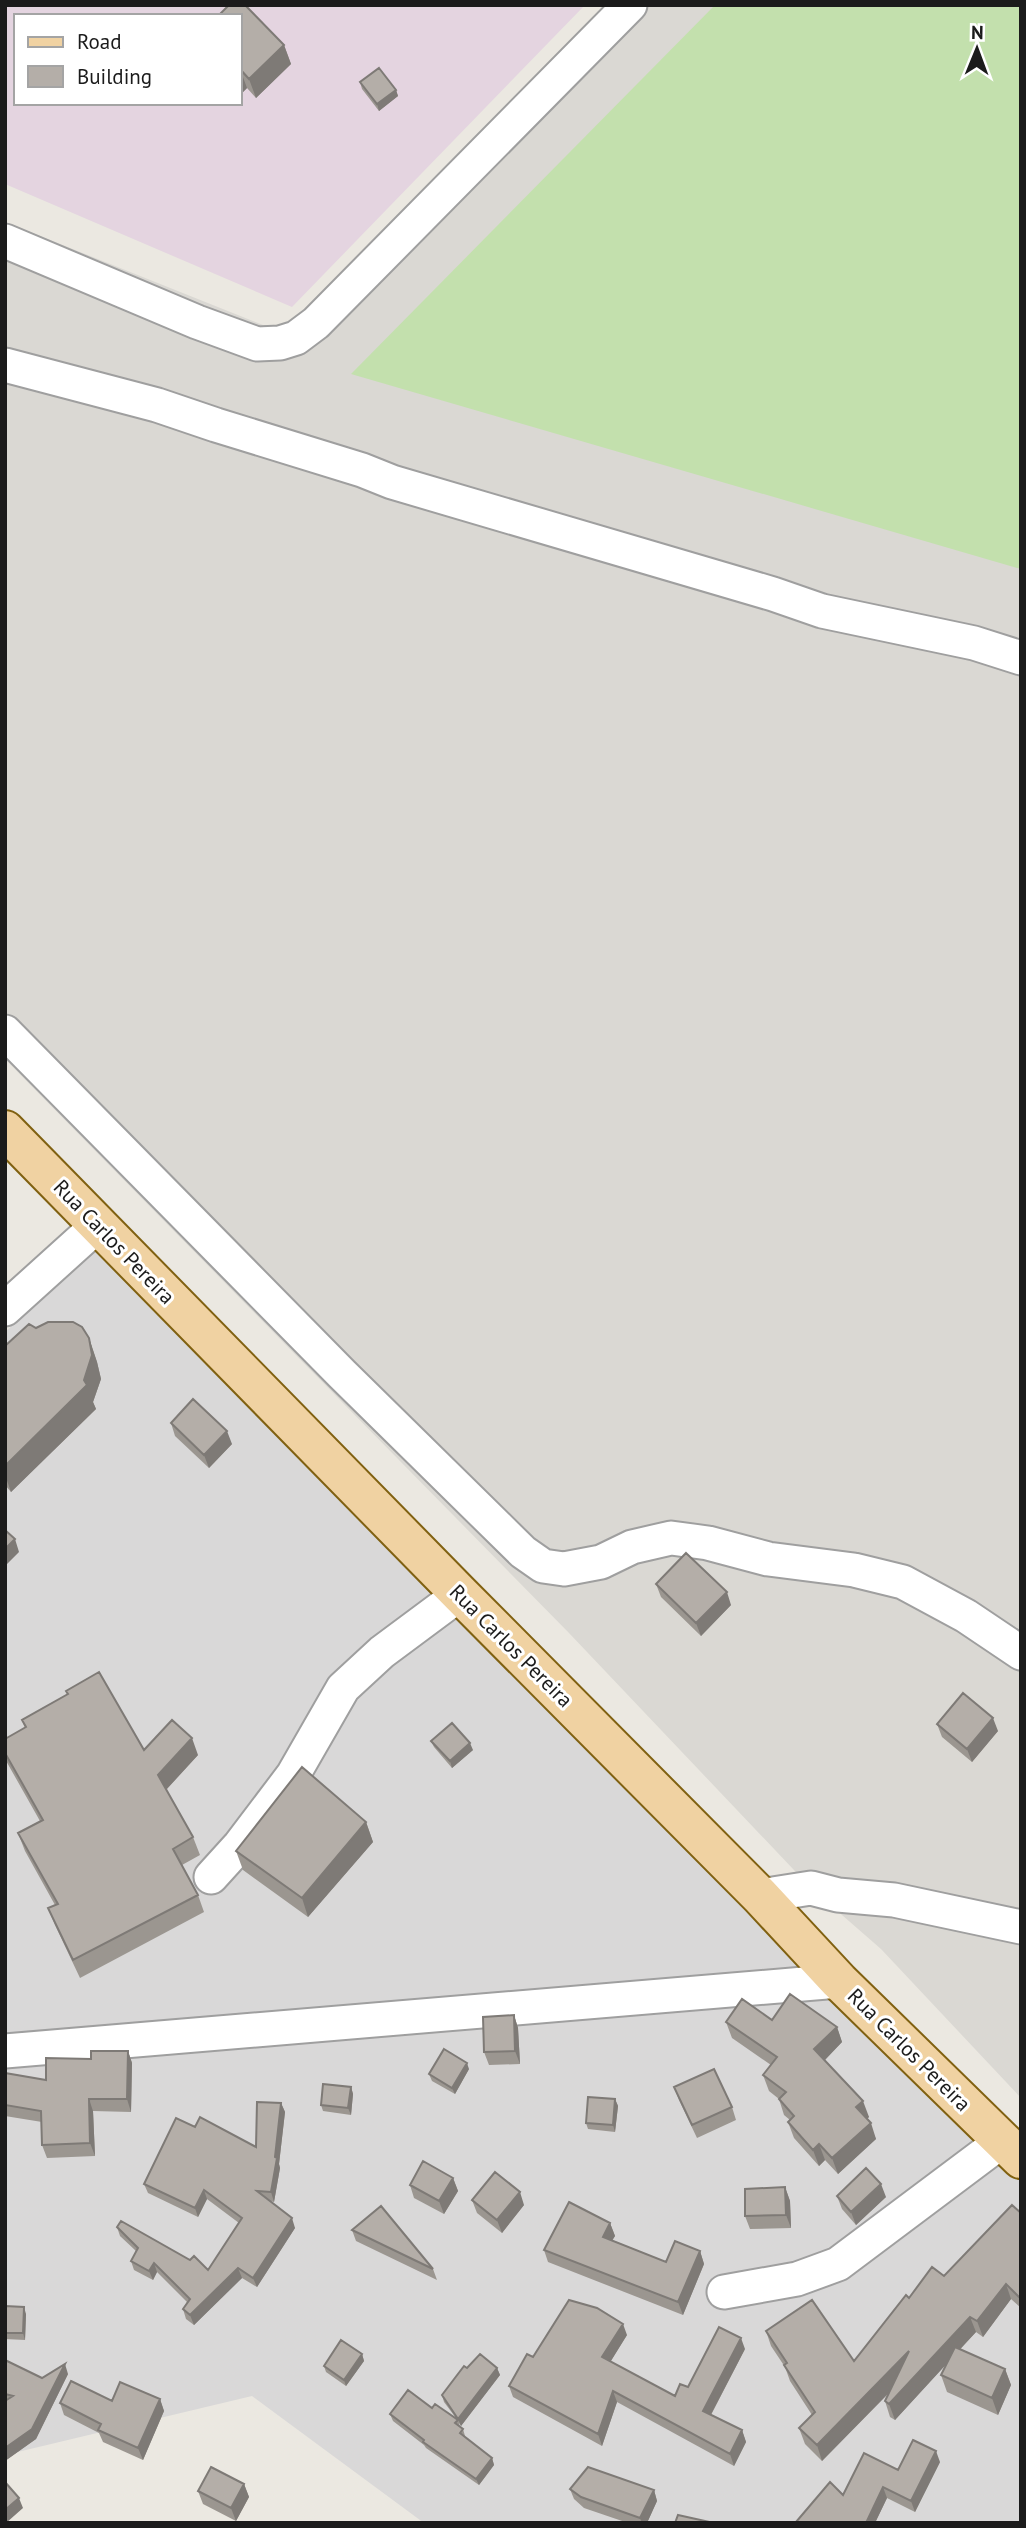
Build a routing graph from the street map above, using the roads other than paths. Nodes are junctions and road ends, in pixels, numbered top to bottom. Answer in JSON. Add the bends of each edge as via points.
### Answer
{"nodes":[{"id":1,"x":630,"y":5,"type":"edge"},
{"id":2,"x":5,"y":241,"type":"edge"},
{"id":3,"x":5,"y":365,"type":"edge"},
{"id":4,"x":1021,"y":658,"type":"edge"},
{"id":5,"x":5,"y":1032,"type":"edge"},
{"id":6,"x":5,"y":1130,"type":"edge"},
{"id":7,"x":98,"y":1225,"type":"junction"},
{"id":8,"x":5,"y":1309,"type":"edge"},
{"id":9,"x":460,"y":1594,"type":"junction"},
{"id":10,"x":1021,"y":1653,"type":"edge"},
{"id":11,"x":211,"y":1877,"type":"dead end"},
{"id":12,"x":760,"y":1896,"type":"junction"},
{"id":13,"x":1021,"y":1927,"type":"edge"},
{"id":14,"x":839,"y":1981,"type":"junction"},
{"id":15,"x":5,"y":2051,"type":"edge"},
{"id":16,"x":1012,"y":2150,"type":"edge"},
{"id":17,"x":724,"y":2291,"type":"dead end"}],
"edges":[{"from":1,"to":2,"type":"street","via":[[296,338],[257,344]]},
{"from":3,"to":4,"type":"street","via":[[157,405],[392,482],[822,611],[974,643]]},
{"from":5,"to":10,"type":"street","via":[[341,1374],[542,1566],[564,1569],[601,1562],[632,1547],[671,1538],[708,1543],[768,1559],[854,1570],[903,1582]]},
{"from":6,"to":7,"type":"main road","name":"Rua Carlos Pereira"},
{"from":7,"to":8,"type":"street"},
{"from":7,"to":9,"type":"main road","name":"Rua Carlos Pereira"},
{"from":9,"to":11,"type":"street","via":[[382,1652],[343,1688],[293,1775]]},
{"from":9,"to":12,"type":"main road","name":"Rua Carlos Pereira"},
{"from":12,"to":13,"type":"street","via":[[811,1888]]},
{"from":12,"to":14,"type":"main road","name":"Rua Carlos Pereira"},
{"from":14,"to":15,"type":"street"},
{"from":14,"to":16,"type":"main road","name":"Rua Carlos Pereira"},
{"from":16,"to":17,"type":"street","via":[[838,2264],[797,2279]]}]}
